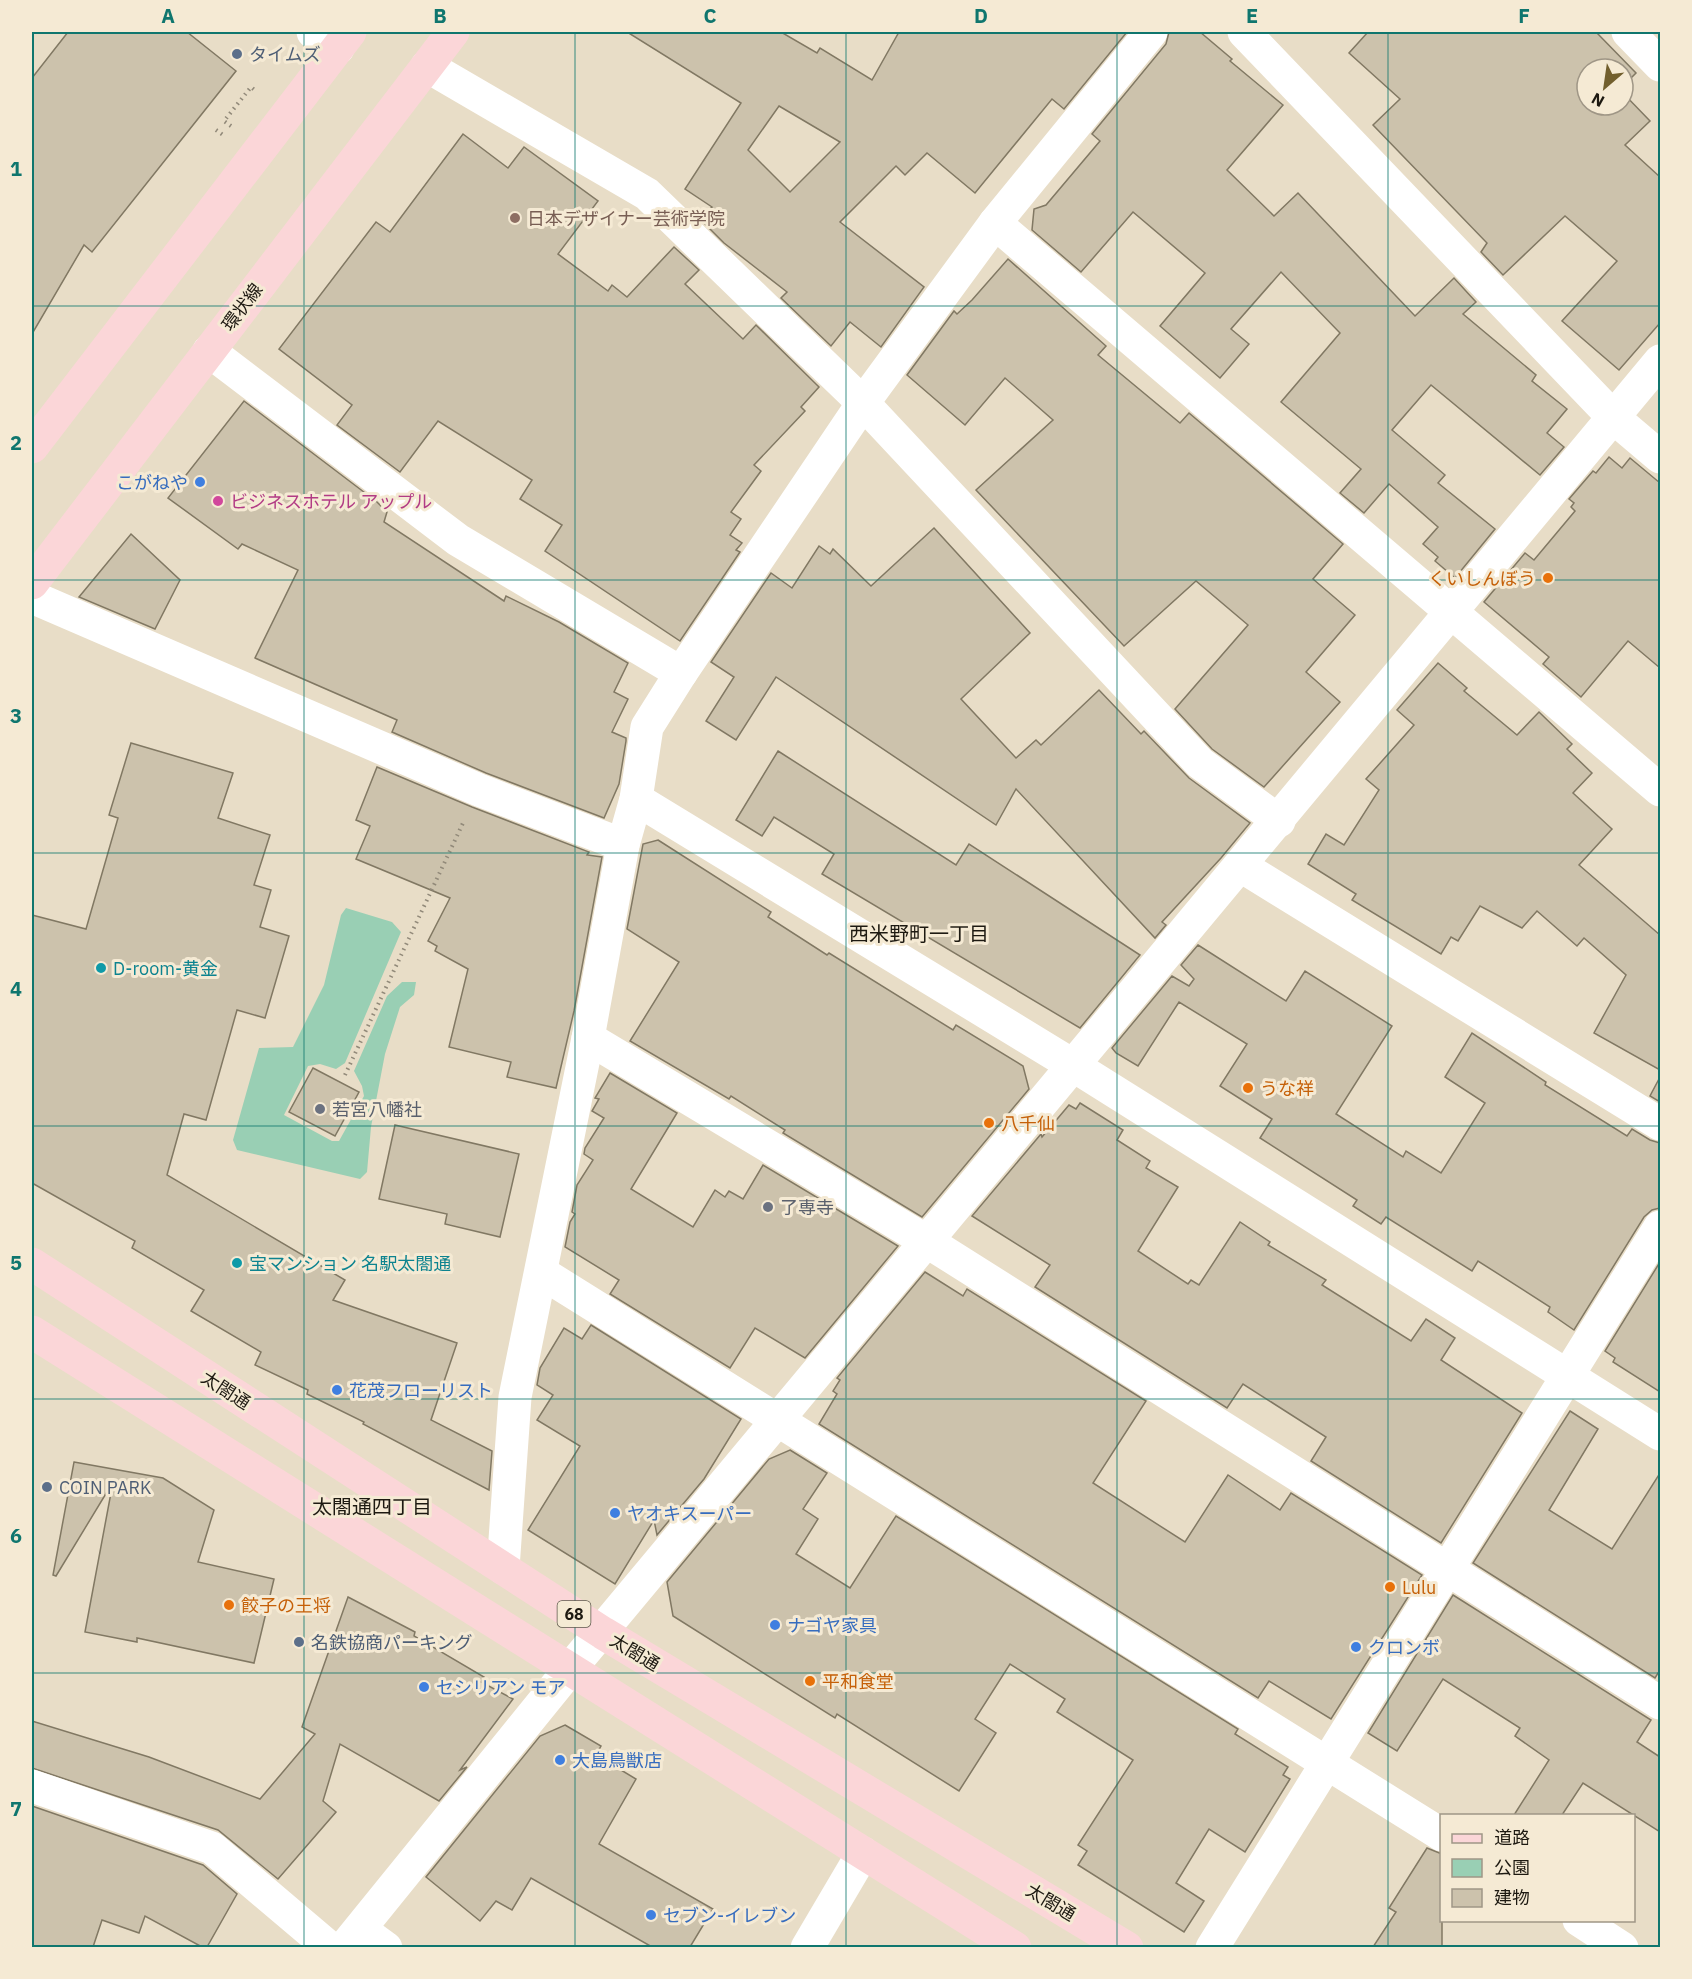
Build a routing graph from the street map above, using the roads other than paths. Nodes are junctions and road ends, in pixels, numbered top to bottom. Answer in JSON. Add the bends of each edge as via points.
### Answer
{"nodes":[{"id":1,"x":453,"y":32,"type":"edge"},
{"id":2,"x":1151,"y":32,"type":"edge"},
{"id":3,"x":1244,"y":32,"type":"edge"},
{"id":4,"x":1628,"y":32,"type":"edge"},
{"id":5,"x":334,"y":37,"type":"edge"},
{"id":6,"x":1660,"y":65,"type":"edge"},
{"id":7,"x":427,"y":66,"type":"junction"},
{"id":8,"x":995,"y":223,"type":"junction"},
{"id":9,"x":209,"y":351,"type":"junction"},
{"id":10,"x":1660,"y":361,"type":"edge"},
{"id":11,"x":863,"y":403,"type":"junction"},
{"id":12,"x":1614,"y":417,"type":"junction"},
{"id":13,"x":32,"y":447,"type":"edge"},
{"id":14,"x":1660,"y":457,"type":"edge"},
{"id":15,"x":32,"y":583,"type":"edge"},
{"id":16,"x":32,"y":597,"type":"edge"},
{"id":17,"x":1452,"y":612,"type":"junction"},
{"id":18,"x":681,"y":673,"type":"junction"},
{"id":19,"x":1660,"y":790,"type":"edge"},
{"id":20,"x":636,"y":799,"type":"junction"},
{"id":21,"x":1279,"y":821,"type":"junction"},
{"id":22,"x":623,"y":845,"type":"junction"},
{"id":23,"x":1241,"y":866,"type":"junction"},
{"id":24,"x":588,"y":1038,"type":"junction"},
{"id":25,"x":1074,"y":1066,"type":"junction"},
{"id":26,"x":1660,"y":1124,"type":"edge"},
{"id":27,"x":1660,"y":1227,"type":"edge"},
{"id":28,"x":928,"y":1242,"type":"junction"},
{"id":29,"x":32,"y":1264,"type":"edge"},
{"id":30,"x":542,"y":1273,"type":"junction"},
{"id":31,"x":32,"y":1332,"type":"edge"},
{"id":32,"x":1568,"y":1376,"type":"junction"},
{"id":33,"x":779,"y":1421,"type":"junction"},
{"id":34,"x":1660,"y":1434,"type":"edge"},
{"id":35,"x":503,"y":1568,"type":"junction"},
{"id":36,"x":1448,"y":1568,"type":"junction"},
{"id":37,"x":603,"y":1633,"type":"junction"},
{"id":38,"x":570,"y":1669,"type":"junction"},
{"id":39,"x":1660,"y":1703,"type":"edge"},
{"id":40,"x":1326,"y":1764,"type":"junction"},
{"id":41,"x":32,"y":1786,"type":"edge"},
{"id":42,"x":1440,"y":1834,"type":"edge"},
{"id":43,"x":863,"y":1853,"type":"junction"},
{"id":44,"x":1582,"y":1922,"type":"edge"},
{"id":45,"x":363,"y":1941,"type":"edge"},
{"id":46,"x":330,"y":1947,"type":"edge"},
{"id":47,"x":807,"y":1947,"type":"edge"},
{"id":48,"x":1015,"y":1947,"type":"edge"},
{"id":49,"x":1127,"y":1947,"type":"edge"},
{"id":50,"x":1212,"y":1947,"type":"edge"},
{"id":51,"x":1622,"y":1947,"type":"edge"}],
"edges":[{"from":1,"to":7,"type":"main road","name":"環状線"},
{"from":2,"to":8,"type":"street"},
{"from":3,"to":12,"type":"street"},
{"from":4,"to":6,"type":"street"},
{"from":5,"to":13,"type":"main road"},
{"from":7,"to":9,"type":"main road","name":"環状線"},
{"from":7,"to":11,"type":"street","via":[[647,194]]},
{"from":8,"to":11,"type":"street"},
{"from":8,"to":17,"type":"street"},
{"from":9,"to":15,"type":"main road","name":"環状線"},
{"from":9,"to":18,"type":"street","via":[[458,540]]},
{"from":10,"to":12,"type":"street"},
{"from":11,"to":18,"type":"street"},
{"from":11,"to":21,"type":"street","via":[[1200,763]]},
{"from":12,"to":14,"type":"street"},
{"from":12,"to":17,"type":"street"},
{"from":16,"to":22,"type":"street","via":[[479,790]]},
{"from":17,"to":19,"type":"street"},
{"from":17,"to":21,"type":"street"},
{"from":18,"to":20,"type":"street","via":[[648,727]]},
{"from":20,"to":22,"type":"street"},
{"from":20,"to":25,"type":"street"},
{"from":21,"to":23,"type":"street"},
{"from":22,"to":24,"type":"street"},
{"from":23,"to":25,"type":"street"},
{"from":23,"to":26,"type":"street"},
{"from":24,"to":28,"type":"street"},
{"from":24,"to":30,"type":"street"},
{"from":25,"to":28,"type":"street"},
{"from":25,"to":32,"type":"street"},
{"from":27,"to":32,"type":"street"},
{"from":28,"to":33,"type":"street"},
{"from":28,"to":36,"type":"street"},
{"from":29,"to":35,"type":"main road","name":"太閤通","number":"68"},
{"from":30,"to":33,"type":"street"},
{"from":30,"to":35,"type":"street","via":[[515,1397]]},
{"from":31,"to":38,"type":"main road"},
{"from":32,"to":34,"type":"street"},
{"from":32,"to":36,"type":"street"},
{"from":33,"to":37,"type":"street"},
{"from":33,"to":40,"type":"street"},
{"from":35,"to":37,"type":"main road","name":"太閤通","number":"68"},
{"from":36,"to":39,"type":"street"},
{"from":36,"to":40,"type":"street"},
{"from":37,"to":38,"type":"street"},
{"from":37,"to":49,"type":"main road","name":"太閤通","number":"68"},
{"from":38,"to":43,"type":"main road"},
{"from":38,"to":45,"type":"street"},
{"from":40,"to":42,"type":"street"},
{"from":40,"to":50,"type":"street"},
{"from":41,"to":46,"type":"street","via":[[212,1848]]},
{"from":43,"to":47,"type":"street"},
{"from":43,"to":48,"type":"main road"},
{"from":44,"to":51,"type":"street"}]}
